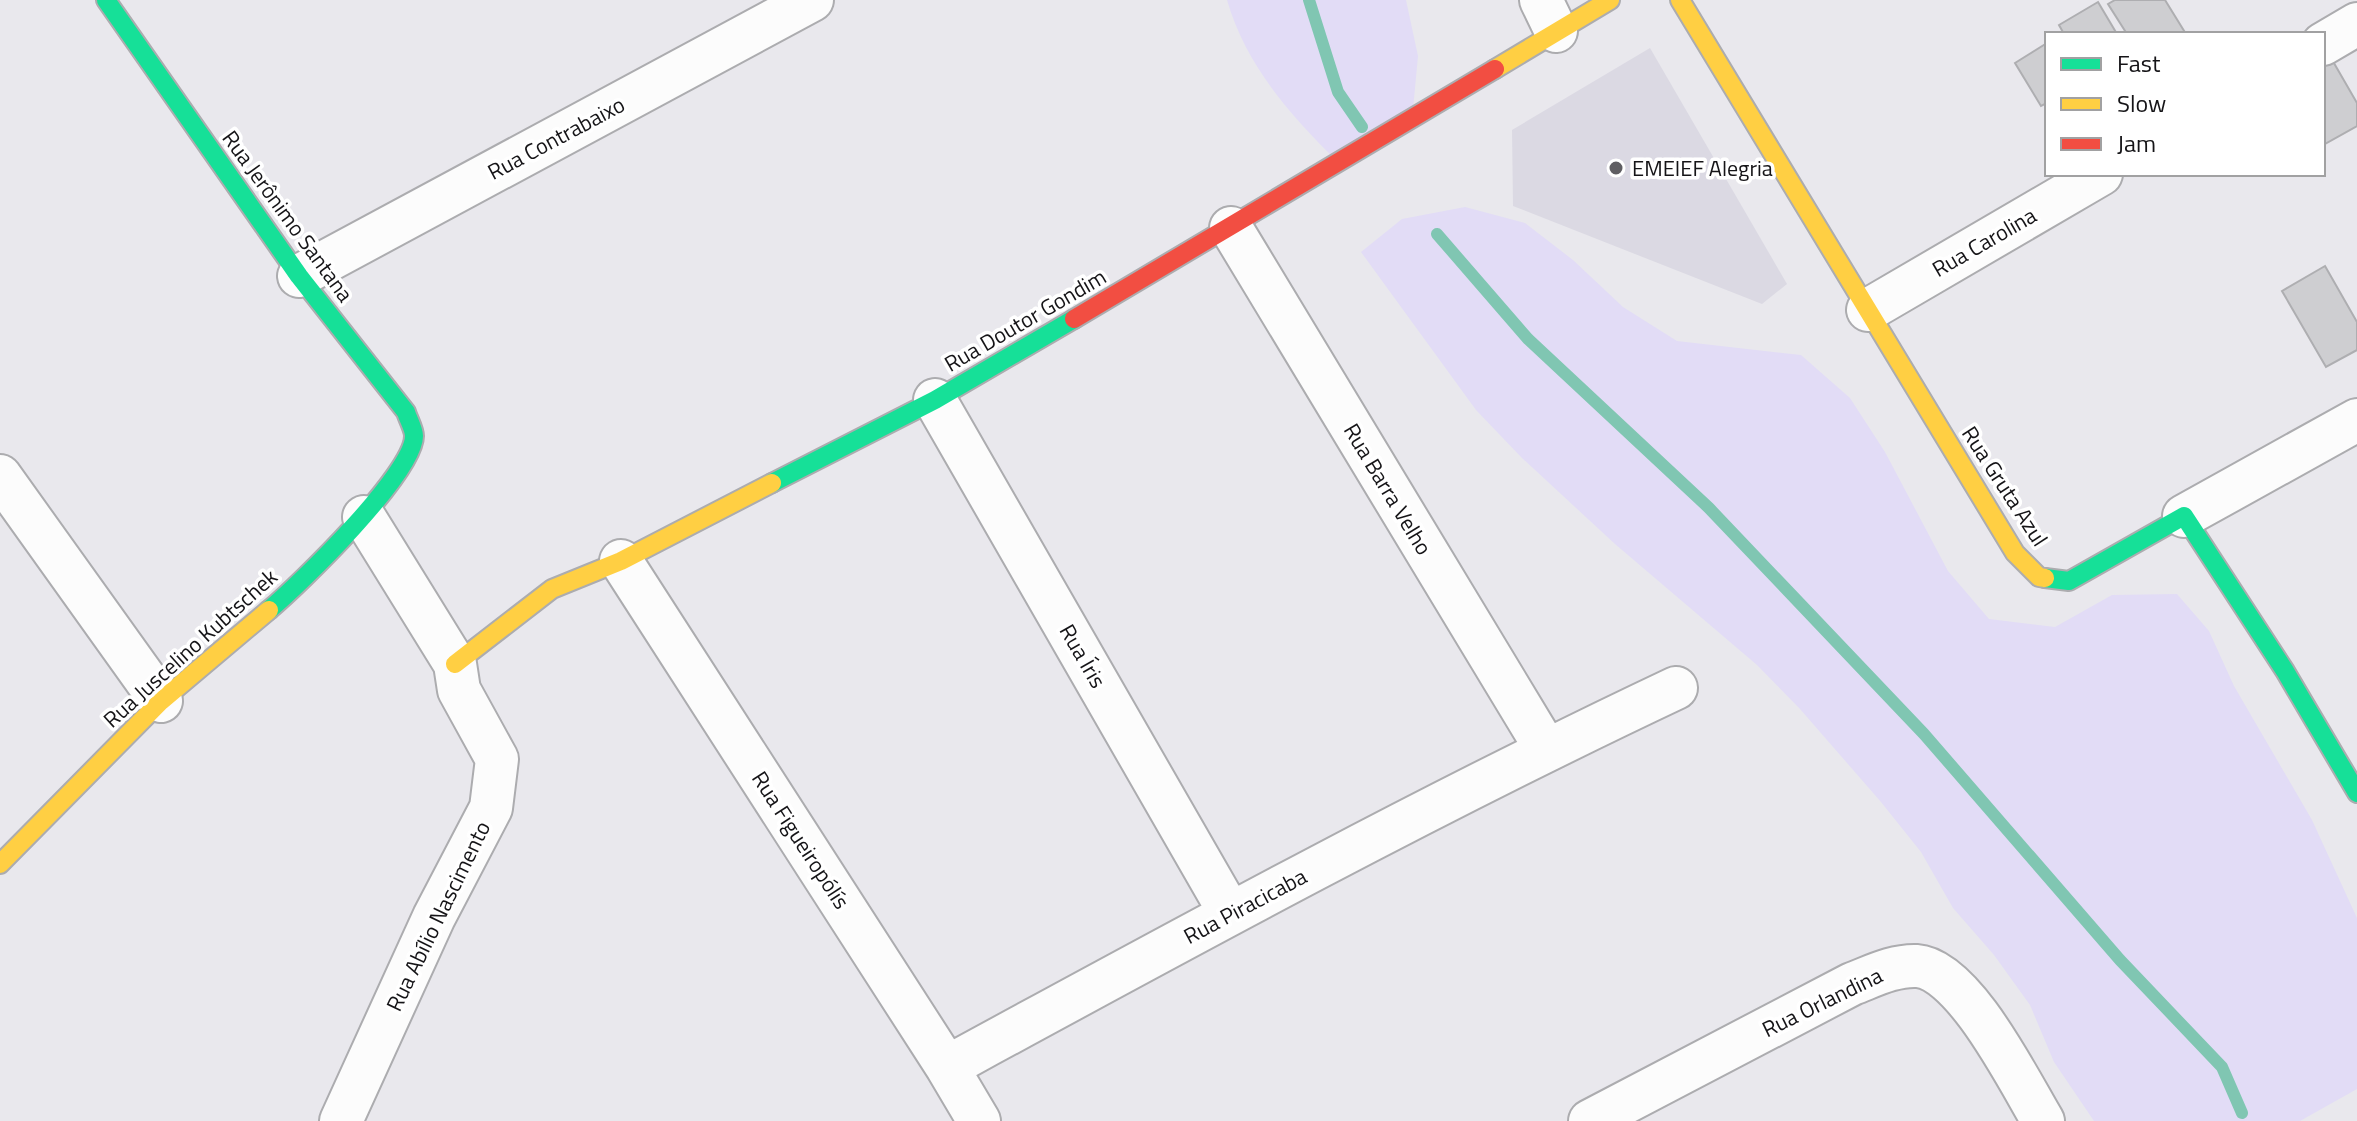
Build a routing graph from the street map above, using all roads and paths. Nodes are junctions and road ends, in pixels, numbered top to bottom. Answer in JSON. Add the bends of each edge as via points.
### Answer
{"nodes":[{"id":1,"x":106,"y":0,"type":"edge"},
{"id":2,"x":812,"y":0,"type":"edge"},
{"id":3,"x":1610,"y":0,"type":"edge"},
{"id":4,"x":1680,"y":0,"type":"edge"},
{"id":5,"x":1548,"y":15,"type":"edge"},
{"id":6,"x":2357,"y":24,"type":"edge"},
{"id":7,"x":2325,"y":43,"type":"edge"},
{"id":8,"x":2098,"y":176,"type":"edge"},
{"id":9,"x":1231,"y":228,"type":"junction"},
{"id":10,"x":299,"y":276,"type":"junction"},
{"id":11,"x":1868,"y":310,"type":"junction"},
{"id":12,"x":935,"y":400,"type":"junction"},
{"id":13,"x":2357,"y":420,"type":"edge"},
{"id":14,"x":404,"y":462,"type":"joint"},
{"id":15,"x":0,"y":476,"type":"edge"},
{"id":16,"x":2184,"y":516,"type":"junction"},
{"id":17,"x":364,"y":517,"type":"junction"},
{"id":18,"x":621,"y":561,"type":"junction"},
{"id":19,"x":455,"y":664,"type":"junction"},
{"id":20,"x":1676,"y":688,"type":"dead end"},
{"id":21,"x":161,"y":701,"type":"junction"},
{"id":22,"x":1546,"y":749,"type":"junction"},
{"id":23,"x":2357,"y":793,"type":"edge"},
{"id":24,"x":0,"y":864,"type":"edge"},
{"id":25,"x":1230,"y":913,"type":"junction"},
{"id":26,"x":947,"y":1067,"type":"junction"},
{"id":27,"x":341,"y":1121,"type":"edge"},
{"id":28,"x":979,"y":1121,"type":"edge"},
{"id":29,"x":1590,"y":1121,"type":"edge"},
{"id":30,"x":2043,"y":1121,"type":"edge"}],
"edges":[{"from":1,"to":10,"type":"street","name":"Rua Jerônimo Santana"},
{"from":2,"to":10,"type":"street","name":"Rua Contrabaixo"},
{"from":3,"to":5,"type":"street","name":"Rua Doutor Gondim"},
{"from":4,"to":11,"type":"street","name":"Rua Gruta Azul"},
{"from":5,"to":9,"type":"street","name":"Rua Doutor Gondim"},
{"from":6,"to":7,"type":"street"},
{"from":8,"to":11,"type":"street","name":"Rua Carolina"},
{"from":9,"to":12,"type":"street","name":"Rua Doutor Gondim"},
{"from":9,"to":22,"type":"street","name":"Rua Barra Velho"},
{"from":10,"to":14,"type":"street","name":"Rua Jerônimo Santana","via":[[406,412],[414,436]]},
{"from":11,"to":16,"type":"street","name":"Rua Gruta Azul","via":[[2015,553],[2039,577],[2069,581]]},
{"from":12,"to":18,"type":"street","name":"Rua Doutor Gondim"},
{"from":12,"to":25,"type":"street","name":"Rua Íris"},
{"from":13,"to":16,"type":"street"},
{"from":14,"to":17,"type":"street","name":"Rua Juscelino Kubtschek"},
{"from":15,"to":21,"type":"street"},
{"from":16,"to":23,"type":"street"},
{"from":17,"to":19,"type":"street","name":"Rua Abílio Nascimento"},
{"from":17,"to":21,"type":"street","name":"Rua Juscelino Kubtschek","via":[[281,600]]},
{"from":18,"to":19,"type":"street","name":"Rua Doutor Gondim","via":[[552,589]]},
{"from":18,"to":26,"type":"street","name":"Rua Figueiropólís"},
{"from":19,"to":27,"type":"street","name":"Rua Abílio Nascimento","via":[[459,690],[497,759],[491,808],[434,917]]},
{"from":20,"to":22,"type":"street","name":"Rua Piracicaba"},
{"from":21,"to":24,"type":"street","name":"Rua Juscelino Kubtschek"},
{"from":22,"to":25,"type":"street","name":"Rua Piracicaba"},
{"from":25,"to":26,"type":"street","name":"Rua Piracicaba"},
{"from":26,"to":28,"type":"street","name":"Rua Figueiropólís"},
{"from":29,"to":30,"type":"street","name":"Rua Orlandina","via":[[1852,984],[1895,967],[1921,966],[1949,979],[1976,1012]]}]}
